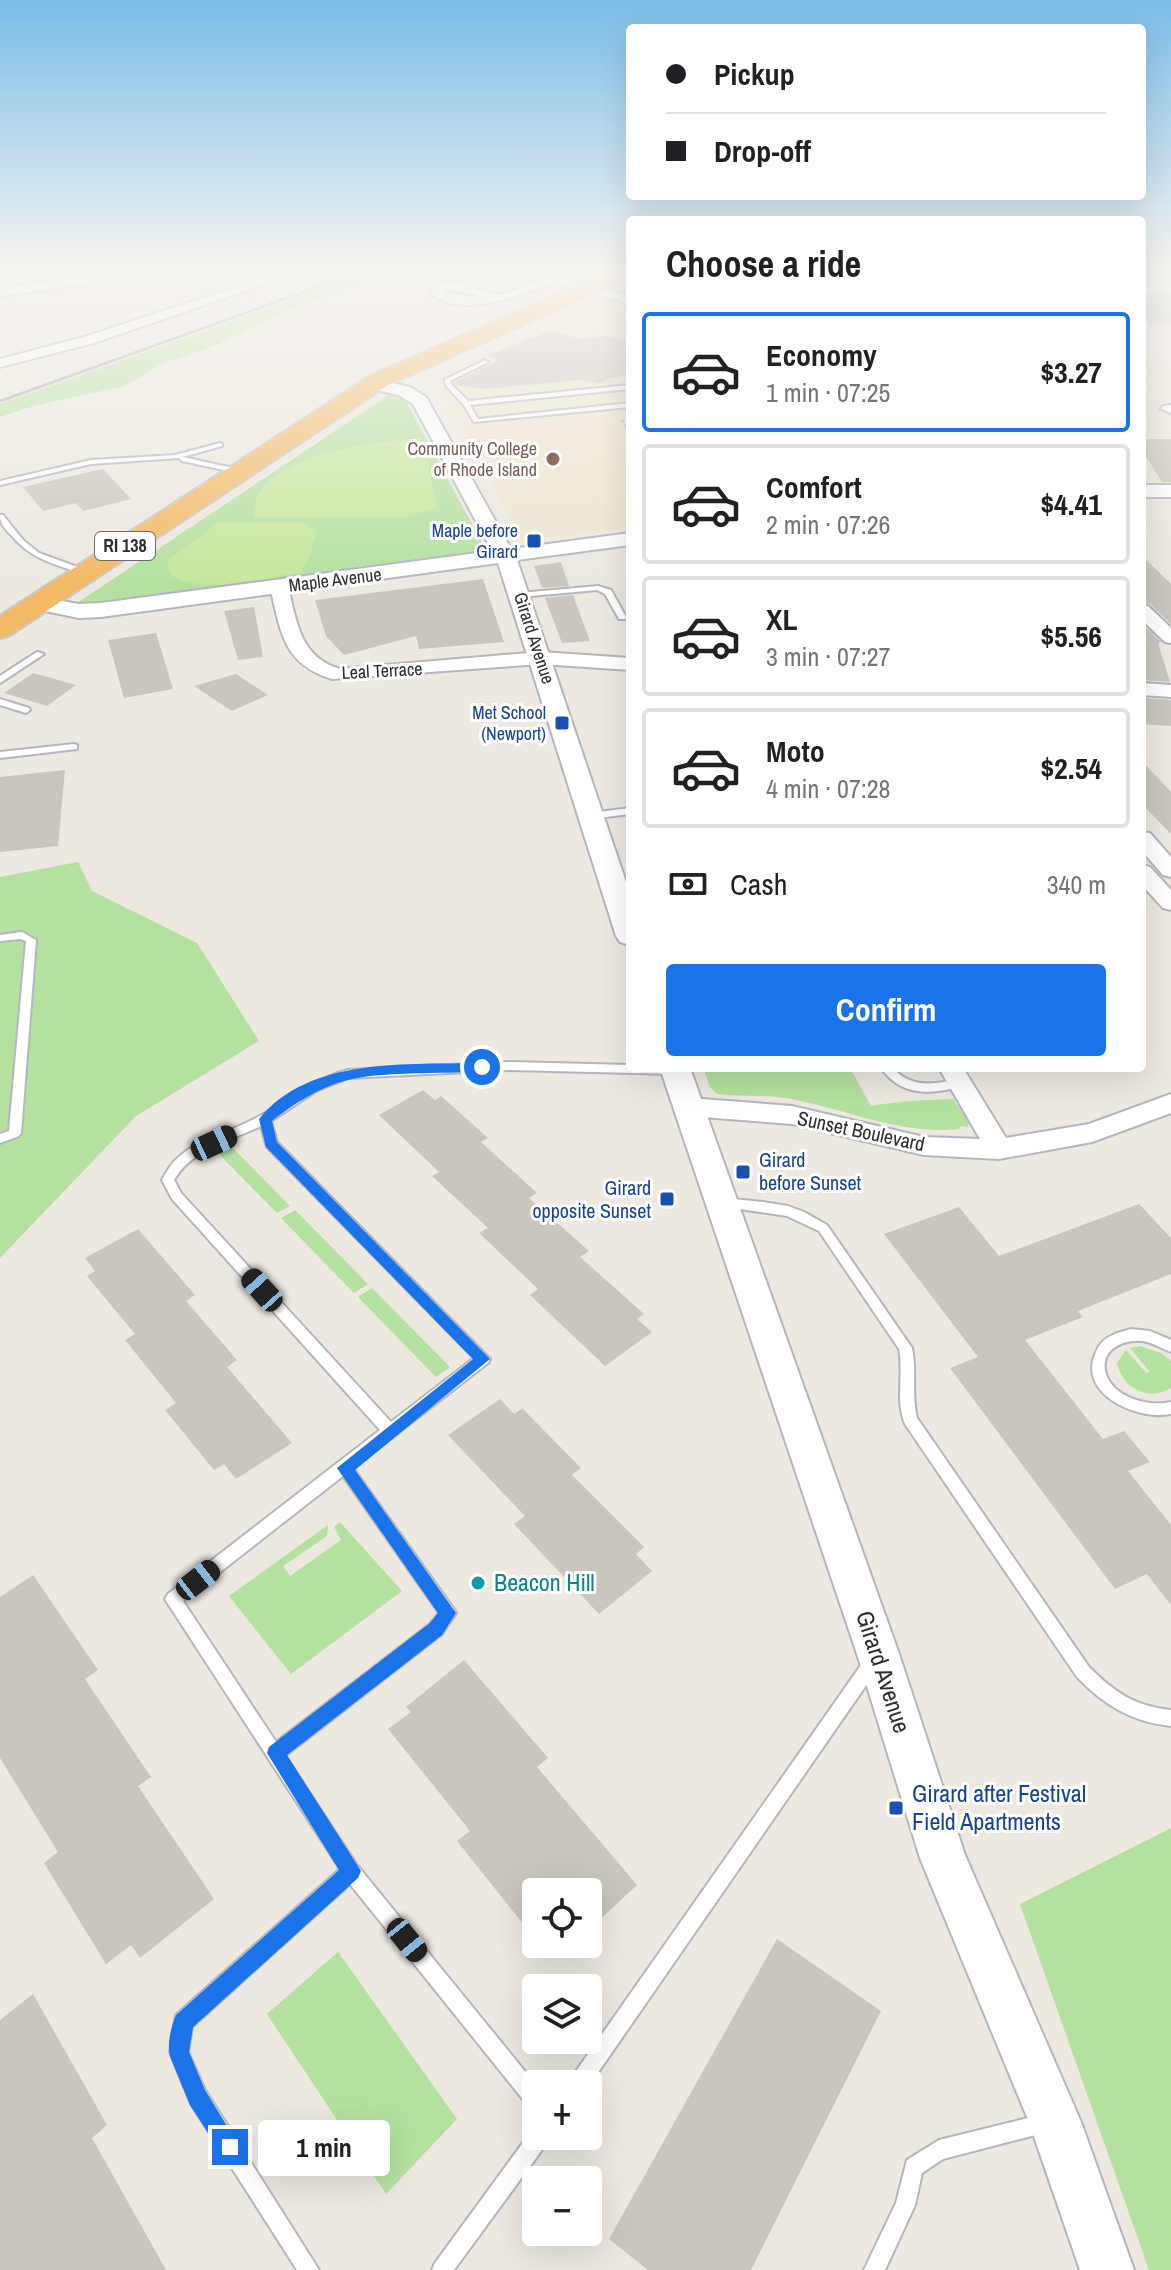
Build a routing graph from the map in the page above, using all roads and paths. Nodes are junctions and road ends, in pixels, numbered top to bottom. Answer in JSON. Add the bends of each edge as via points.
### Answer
{"nodes":[{"id":1,"x":397,"y":374,"type":"edge"},
{"id":2,"x":460,"y":374,"type":"edge"},
{"id":3,"x":374,"y":384,"type":"junction"},
{"id":4,"x":626,"y":387,"type":"edge"},
{"id":5,"x":466,"y":403,"type":"junction"},
{"id":6,"x":626,"y":405,"type":"edge"},
{"id":7,"x":220,"y":445,"type":"dead end"},
{"id":8,"x":175,"y":457,"type":"junction"},
{"id":9,"x":239,"y":472,"type":"junction"},
{"id":10,"x":0,"y":483,"type":"edge"},
{"id":11,"x":1146,"y":491,"type":"edge"},
{"id":12,"x":1171,"y":491,"type":"edge"},
{"id":13,"x":0,"y":517,"type":"edge"},
{"id":14,"x":626,"y":540,"type":"edge"},
{"id":15,"x":505,"y":557,"type":"junction"},
{"id":16,"x":87,"y":572,"type":"junction"},
{"id":17,"x":279,"y":587,"type":"junction"},
{"id":18,"x":520,"y":595,"type":"junction"},
{"id":19,"x":39,"y":603,"type":"junction"},
{"id":20,"x":1146,"y":614,"type":"edge"},
{"id":21,"x":622,"y":617,"type":"dead end"},
{"id":22,"x":0,"y":629,"type":"edge"},
{"id":23,"x":1171,"y":638,"type":"edge"},
{"id":24,"x":40,"y":654,"type":"dead end"},
{"id":25,"x":541,"y":658,"type":"junction"},
{"id":26,"x":626,"y":664,"type":"edge"},
{"id":27,"x":0,"y":680,"type":"edge"},
{"id":28,"x":1146,"y":689,"type":"edge"},
{"id":29,"x":1171,"y":691,"type":"edge"},
{"id":30,"x":0,"y":702,"type":"edge"},
{"id":31,"x":26,"y":710,"type":"dead end"},
{"id":32,"x":74,"y":747,"type":"dead end"},
{"id":33,"x":0,"y":755,"type":"edge"},
{"id":34,"x":626,"y":812,"type":"edge"},
{"id":35,"x":590,"y":816,"type":"junction"},
{"id":36,"x":1146,"y":842,"type":"edge"},
{"id":37,"x":1171,"y":870,"type":"edge"},
{"id":38,"x":1146,"y":877,"type":"edge"},
{"id":39,"x":1161,"y":897,"type":"edge"},
{"id":40,"x":626,"y":924,"type":"edge"},
{"id":41,"x":0,"y":938,"type":"edge"},
{"id":42,"x":890,"y":1072,"type":"edge"},
{"id":43,"x":956,"y":1076,"type":"edge"},
{"id":44,"x":680,"y":1082,"type":"edge"},
{"id":45,"x":1171,"y":1103,"type":"edge"},
{"id":46,"x":265,"y":1119,"type":"junction"},
{"id":47,"x":0,"y":1139,"type":"edge"},
{"id":48,"x":999,"y":1149,"type":"junction"},
{"id":49,"x":723,"y":1203,"type":"junction"},
{"id":50,"x":1171,"y":1346,"type":"edge"},
{"id":51,"x":1171,"y":1408,"type":"edge"},
{"id":52,"x":391,"y":1432,"type":"junction"},
{"id":53,"x":345,"y":1468,"type":"junction"},
{"id":54,"x":878,"y":1654,"type":"junction"},
{"id":55,"x":1171,"y":1718,"type":"edge"},
{"id":56,"x":276,"y":1753,"type":"junction"},
{"id":57,"x":351,"y":1871,"type":"junction"},
{"id":58,"x":589,"y":2070,"type":"edge"},
{"id":59,"x":522,"y":2083,"type":"edge"},
{"id":60,"x":1055,"y":2122,"type":"junction"},
{"id":61,"x":530,"y":2150,"type":"edge"},
{"id":62,"x":309,"y":2270,"type":"edge"},
{"id":63,"x":442,"y":2270,"type":"edge"},
{"id":64,"x":874,"y":2270,"type":"edge"},
{"id":65,"x":1107,"y":2270,"type":"edge"}],
"edges":[{"from":1,"to":3,"type":"highway","number":"RI 138"},
{"from":2,"to":5,"type":"lane","via":[[447,380]]},
{"from":3,"to":9,"type":"highway","number":"RI 138"},
{"from":3,"to":15,"type":"street","name":"Girard Avenue","via":[[420,401]]},
{"from":4,"to":5,"type":"lane"},
{"from":5,"to":6,"type":"lane","via":[[476,421]]},
{"from":7,"to":8,"type":"lane"},
{"from":8,"to":9,"type":"lane"},
{"from":8,"to":10,"type":"lane","via":[[91,462]]},
{"from":9,"to":16,"type":"highway","number":"RI 138"},
{"from":11,"to":12,"type":"street"},
{"from":13,"to":16,"type":"lane","via":[[33,555]]},
{"from":14,"to":15,"type":"street","name":"Maple Avenue"},
{"from":15,"to":17,"type":"street","name":"Maple Avenue"},
{"from":15,"to":18,"type":"street","name":"Girard Avenue"},
{"from":16,"to":19,"type":"highway","number":"RI 138"},
{"from":17,"to":19,"type":"street","name":"Maple Avenue","via":[[89,611]]},
{"from":17,"to":25,"type":"street","name":"Leal Terrace","via":[[297,651],[324,672],[356,676]]},
{"from":18,"to":21,"type":"lane","via":[[598,588],[608,592]]},
{"from":18,"to":25,"type":"street","name":"Girard Avenue"},
{"from":19,"to":22,"type":"highway","number":"RI 138"},
{"from":20,"to":23,"type":"street"},
{"from":24,"to":27,"type":"lane"},
{"from":25,"to":26,"type":"street","name":"Leal Terrace"},
{"from":25,"to":35,"type":"street","name":"Girard Avenue"},
{"from":28,"to":29,"type":"street"},
{"from":30,"to":31,"type":"lane"},
{"from":32,"to":33,"type":"lane"},
{"from":34,"to":35,"type":"lane"},
{"from":35,"to":40,"type":"street","name":"Girard Avenue"},
{"from":36,"to":37,"type":"street"},
{"from":38,"to":39,"type":"street"},
{"from":41,"to":47,"type":"lane","via":[[22,935],[31,940],[15,1133]]},
{"from":42,"to":43,"type":"lane","via":[[912,1088],[929,1089]]},
{"from":43,"to":48,"type":"street"},
{"from":44,"to":46,"type":"lane","via":[[510,1066],[370,1070],[334,1077]]},
{"from":44,"to":48,"type":"street","name":"Sunset Boulevard","via":[[924,1146]]},
{"from":44,"to":49,"type":"street","name":"Girard Avenue"},
{"from":45,"to":48,"type":"street","name":"Sunset Boulevard","via":[[1092,1133]]},
{"from":46,"to":52,"type":"lane","via":[[271,1144],[483,1359]]},
{"from":46,"to":52,"type":"lane","via":[[188,1155],[168,1180],[176,1196]]},
{"from":49,"to":54,"type":"street","name":"Girard Avenue"},
{"from":49,"to":55,"type":"lane","via":[[775,1207],[823,1228],[905,1348],[910,1420],[1083,1672],[1129,1710]]},
{"from":50,"to":51,"type":"lane","via":[[1154,1337],[1125,1335],[1104,1346],[1098,1367],[1101,1379],[1122,1400],[1152,1411]]},
{"from":52,"to":53,"type":"lane"},
{"from":53,"to":56,"type":"lane","via":[[448,1613],[436,1629]]},
{"from":53,"to":56,"type":"lane","via":[[173,1599]]},
{"from":54,"to":58,"type":"lane"},
{"from":54,"to":60,"type":"street","name":"Girard Avenue","via":[[943,1858]]},
{"from":56,"to":57,"type":"lane"},
{"from":57,"to":59,"type":"lane"},
{"from":57,"to":62,"type":"lane","via":[[183,2022],[179,2052],[198,2097]]},
{"from":60,"to":64,"type":"lane","via":[[939,2150],[914,2167],[905,2205]]},
{"from":60,"to":65,"type":"street","name":"Girard Avenue"},
{"from":61,"to":63,"type":"lane"}]}
